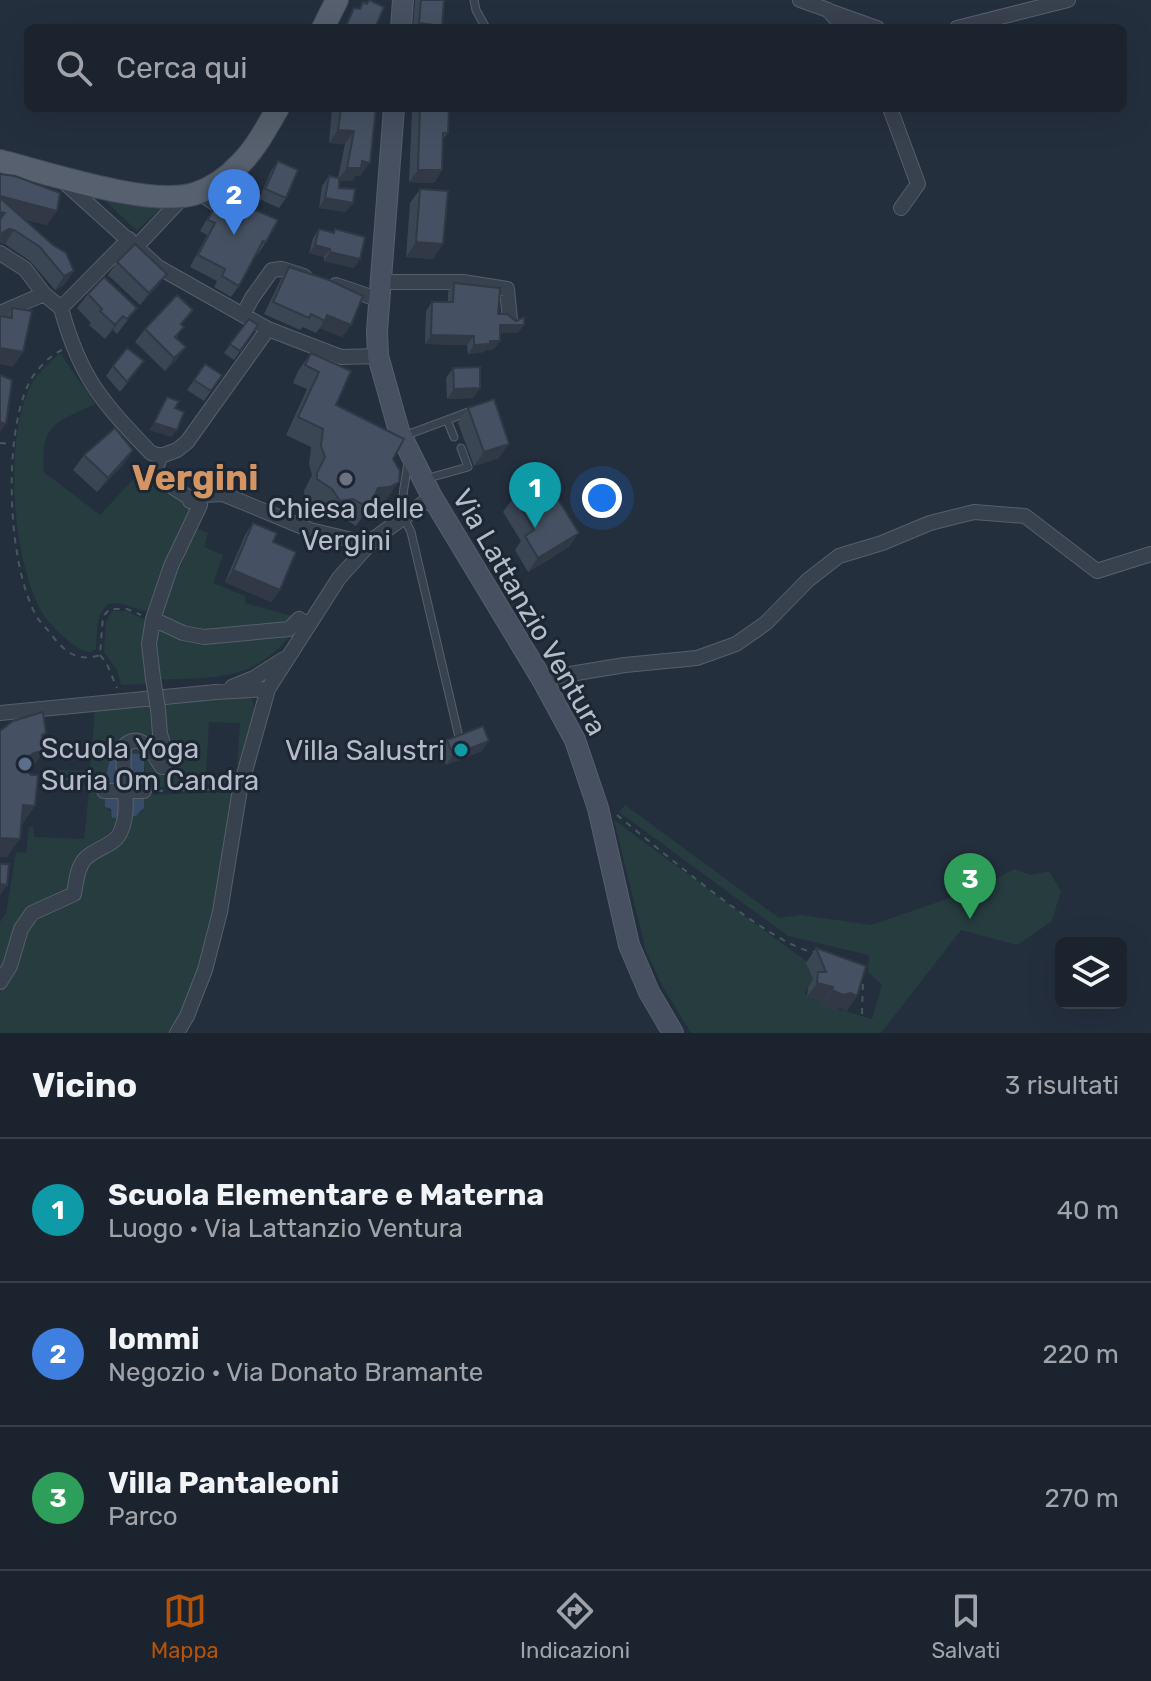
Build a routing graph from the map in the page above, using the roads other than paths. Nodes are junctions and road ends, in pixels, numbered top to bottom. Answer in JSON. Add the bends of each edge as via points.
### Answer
{"nodes":[{"id":1,"x":337,"y":0,"type":"edge"},
{"id":2,"x":403,"y":0,"type":"edge"},
{"id":3,"x":474,"y":0,"type":"edge"},
{"id":4,"x":800,"y":0,"type":"edge"},
{"id":5,"x":1068,"y":0,"type":"edge"},
{"id":6,"x":828,"y":10,"type":"junction"},
{"id":7,"x":325,"y":24,"type":"edge"},
{"id":8,"x":401,"y":24,"type":"edge"},
{"id":9,"x":484,"y":24,"type":"edge"},
{"id":10,"x":840,"y":24,"type":"edge"},
{"id":11,"x":866,"y":24,"type":"edge"},
{"id":12,"x":973,"y":24,"type":"edge"},
{"id":13,"x":276,"y":112,"type":"edge"},
{"id":14,"x":394,"y":112,"type":"edge"},
{"id":15,"x":891,"y":112,"type":"edge"},
{"id":16,"x":0,"y":161,"type":"edge"},
{"id":17,"x":54,"y":174,"type":"junction"},
{"id":18,"x":189,"y":195,"type":"junction"},
{"id":19,"x":901,"y":208,"type":"dead end"},
{"id":20,"x":234,"y":220,"type":"edge"},
{"id":21,"x":133,"y":242,"type":"junction"},
{"id":22,"x":0,"y":253,"type":"edge"},
{"id":23,"x":381,"y":291,"type":"junction"},
{"id":24,"x":44,"y":294,"type":"junction"},
{"id":25,"x":61,"y":308,"type":"junction"},
{"id":26,"x":0,"y":313,"type":"edge"},
{"id":27,"x":243,"y":315,"type":"junction"},
{"id":28,"x":510,"y":320,"type":"edge"},
{"id":29,"x":268,"y":329,"type":"junction"},
{"id":30,"x":378,"y":356,"type":"junction"},
{"id":31,"x":481,"y":407,"type":"edge"},
{"id":32,"x":447,"y":420,"type":"junction"},
{"id":33,"x":454,"y":437,"type":"dead end"},
{"id":34,"x":406,"y":444,"type":"junction"},
{"id":35,"x":461,"y":448,"type":"dead end"},
{"id":36,"x":161,"y":456,"type":"junction"},
{"id":37,"x":427,"y":488,"type":"junction"},
{"id":38,"x":195,"y":503,"type":"junction"},
{"id":39,"x":402,"y":516,"type":"junction"},
{"id":40,"x":369,"y":544,"type":"junction"},
{"id":41,"x":1151,"y":554,"type":"edge"},
{"id":42,"x":153,"y":619,"type":"junction"},
{"id":43,"x":307,"y":624,"type":"junction"},
{"id":44,"x":288,"y":657,"type":"junction"},
{"id":45,"x":543,"y":681,"type":"junction"},
{"id":46,"x":268,"y":689,"type":"junction"},
{"id":47,"x":216,"y":692,"type":"junction"},
{"id":48,"x":0,"y":713,"type":"edge"},
{"id":49,"x":459,"y":737,"type":"edge"},
{"id":50,"x":104,"y":791,"type":"road end"},
{"id":51,"x":124,"y":791,"type":"junction"},
{"id":52,"x":144,"y":791,"type":"road end"},
{"id":53,"x":0,"y":982,"type":"edge"},
{"id":54,"x":177,"y":1033,"type":"edge"},
{"id":55,"x":673,"y":1033,"type":"edge"}],
"edges":[{"from":1,"to":7,"type":"main road"},
{"from":2,"to":8,"type":"main road"},
{"from":3,"to":9,"type":"lane"},
{"from":4,"to":6,"type":"street"},
{"from":5,"to":12,"type":"street"},
{"from":6,"to":10,"type":"street"},
{"from":6,"to":11,"type":"street"},
{"from":13,"to":18,"type":"main road","via":[[238,167],[214,186]]},
{"from":14,"to":23,"type":"main road","name":"Via Lattanzio Ventura"},
{"from":15,"to":19,"type":"street","via":[[918,184]]},
{"from":16,"to":17,"type":"main road"},
{"from":17,"to":18,"type":"main road","via":[[156,197]]},
{"from":17,"to":21,"type":"street"},
{"from":18,"to":20,"type":"lane"},
{"from":18,"to":21,"type":"street"},
{"from":21,"to":25,"type":"street"},
{"from":21,"to":27,"type":"street","via":[[158,267]]},
{"from":22,"to":24,"type":"street","via":[[25,269]]},
{"from":23,"to":27,"type":"street","via":[[272,270]]},
{"from":23,"to":28,"type":"street","via":[[463,282],[507,289]]},
{"from":23,"to":30,"type":"main road","name":"Via Lattanzio Ventura"},
{"from":24,"to":25,"type":"street"},
{"from":24,"to":26,"type":"street"},
{"from":25,"to":36,"type":"street","via":[[71,346],[106,406],[151,453]]},
{"from":27,"to":29,"type":"street"},
{"from":29,"to":30,"type":"street","via":[[341,357]]},
{"from":29,"to":36,"type":"street","via":[[187,442]]},
{"from":30,"to":34,"type":"main road","name":"Via Lattanzio Ventura"},
{"from":31,"to":32,"type":"lane"},
{"from":32,"to":33,"type":"lane"},
{"from":32,"to":34,"type":"lane"},
{"from":34,"to":37,"type":"main road","name":"Via Lattanzio Ventura"},
{"from":34,"to":39,"type":"lane"},
{"from":35,"to":37,"type":"lane","via":[[468,467]]},
{"from":36,"to":38,"type":"street","via":[[153,474]]},
{"from":37,"to":39,"type":"street"},
{"from":37,"to":45,"type":"main road","name":"Via Lattanzio Ventura"},
{"from":38,"to":40,"type":"street","via":[[204,495],[223,494],[310,530]]},
{"from":38,"to":42,"type":"street"},
{"from":39,"to":40,"type":"street"},
{"from":39,"to":49,"type":"lane","via":[[411,532]]},
{"from":40,"to":43,"type":"street"},
{"from":41,"to":45,"type":"street","via":[[1097,571],[1025,516],[974,512],[839,556],[736,644],[697,658]]},
{"from":42,"to":43,"type":"street","via":[[204,637],[289,629],[299,619]]},
{"from":42,"to":51,"type":"street","bridge":true,"via":[[149,644],[160,734],[170,766],[162,767],[139,739],[129,741],[124,749]]},
{"from":43,"to":44,"type":"street"},
{"from":44,"to":46,"type":"street"},
{"from":44,"to":47,"type":"street","via":[[254,678]]},
{"from":45,"to":55,"type":"main road","name":"Via Lattanzio Ventura","via":[[575,740],[598,808],[629,945]]},
{"from":46,"to":47,"type":"street"},
{"from":46,"to":54,"type":"street","via":[[240,789],[205,970]]},
{"from":47,"to":48,"type":"street"},
{"from":50,"to":51,"type":"street"},
{"from":51,"to":52,"type":"street"},
{"from":51,"to":53,"type":"street","via":[[117,838],[85,858],[74,894],[32,913]]}]}
